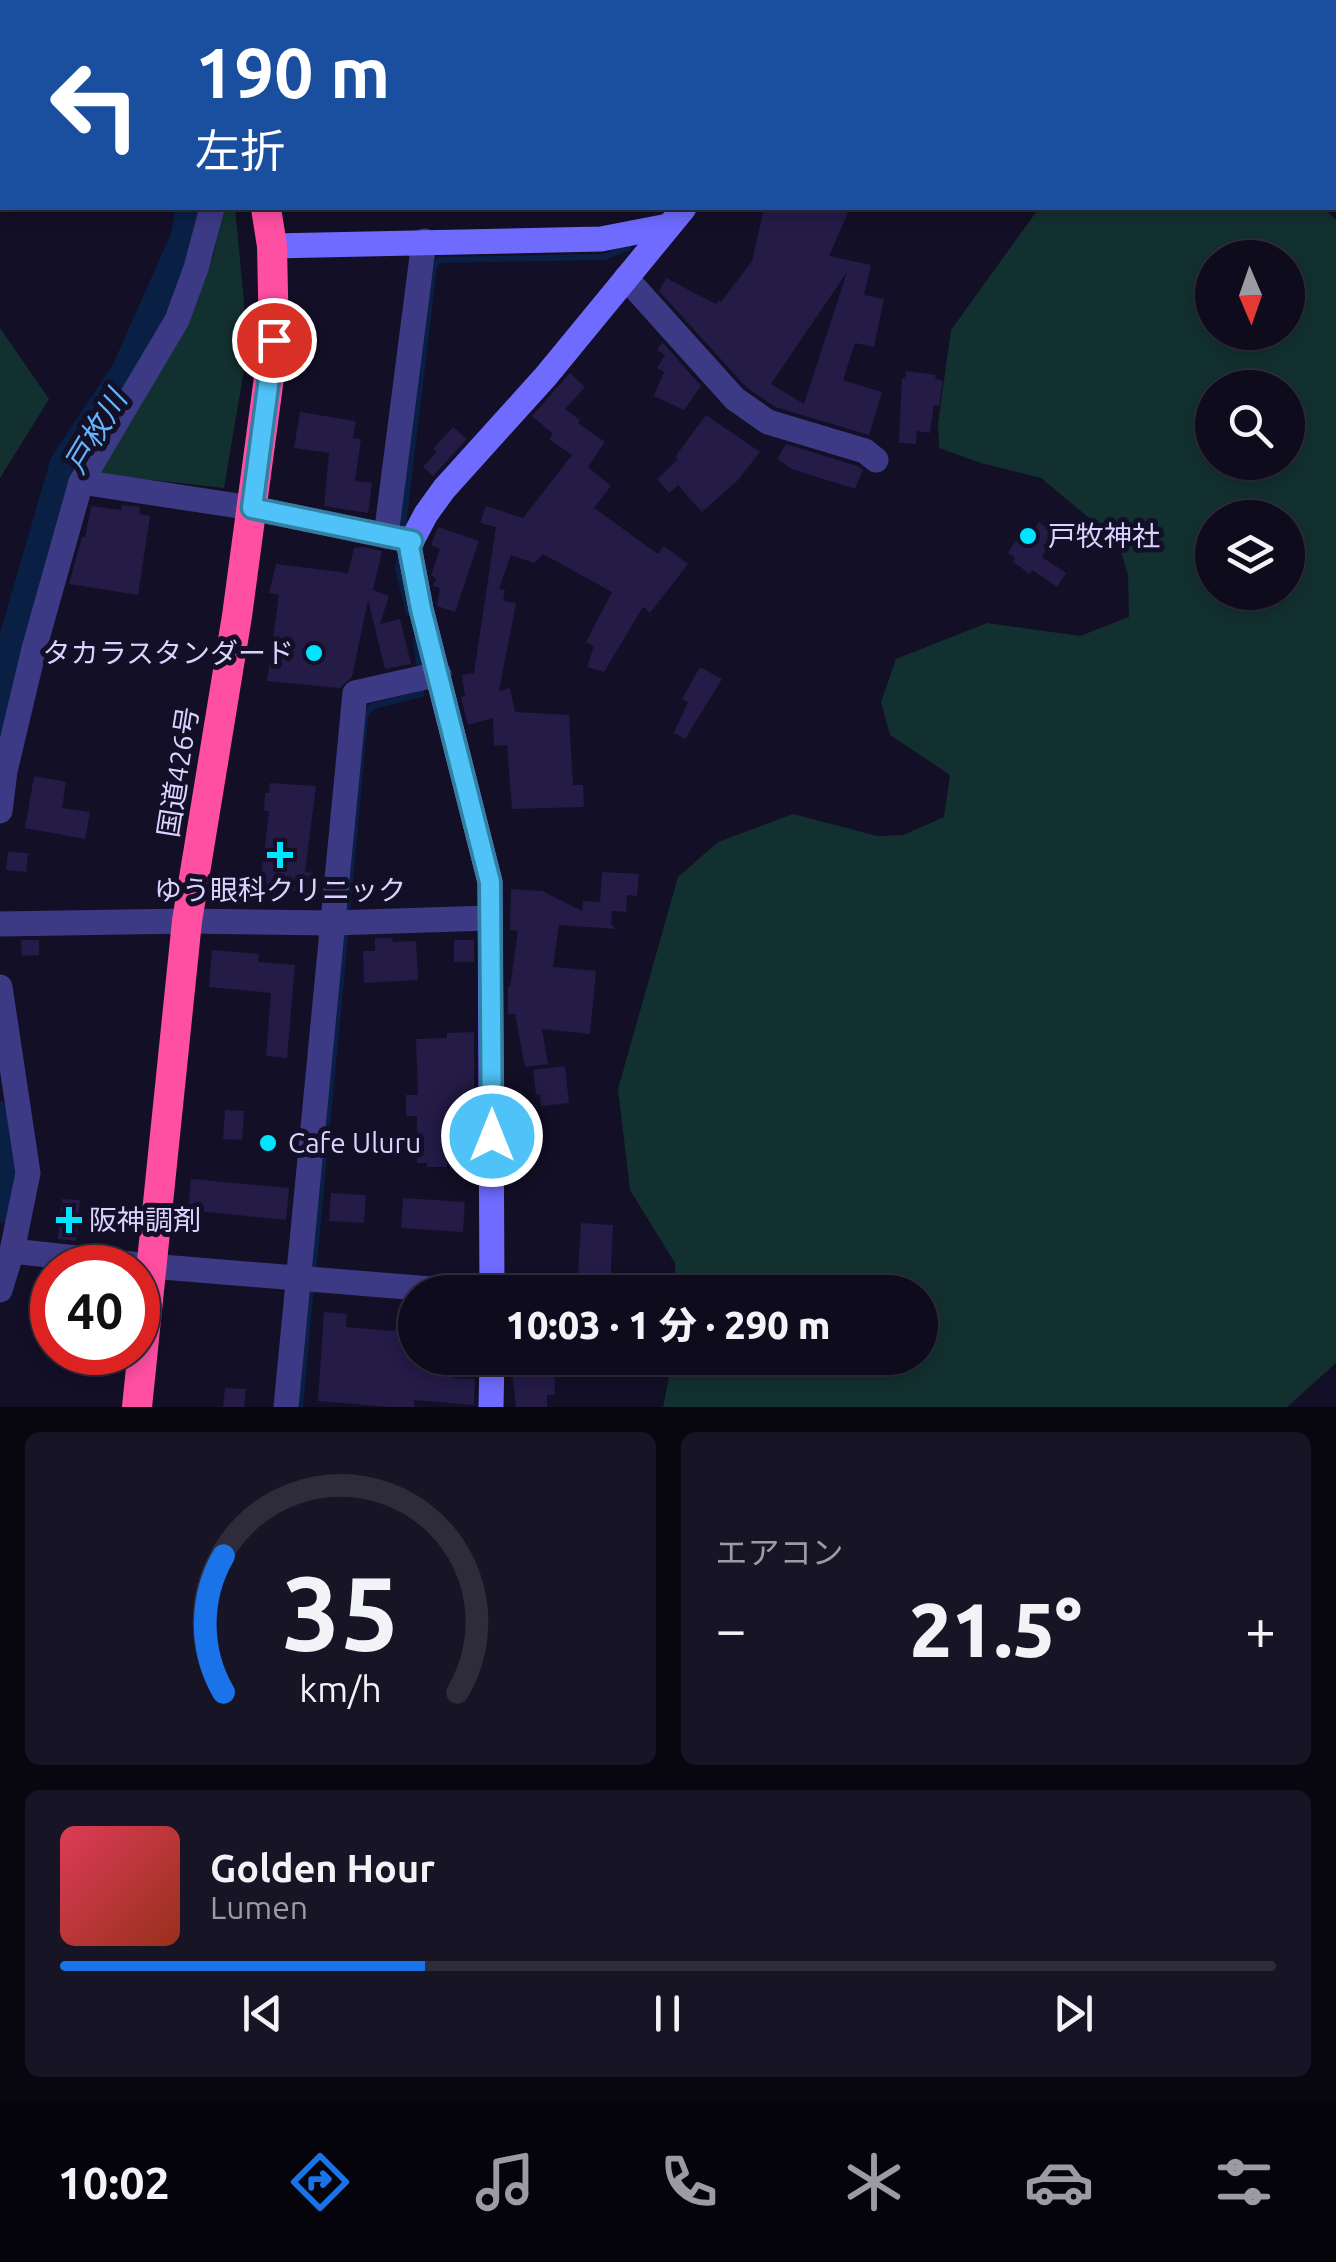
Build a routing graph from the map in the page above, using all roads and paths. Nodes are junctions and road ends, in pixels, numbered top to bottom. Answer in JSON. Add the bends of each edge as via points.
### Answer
{"nodes":[{"id":1,"x":211,"y":210,"type":"edge"},
{"id":2,"x":266,"y":210,"type":"edge"},
{"id":3,"x":676,"y":217,"type":"edge"},
{"id":4,"x":424,"y":241,"type":"junction"},
{"id":5,"x":272,"y":246,"type":"junction"},
{"id":6,"x":626,"y":278,"type":"junction"},
{"id":7,"x":876,"y":460,"type":"dead end"},
{"id":8,"x":80,"y":482,"type":"junction"},
{"id":9,"x":252,"y":508,"type":"junction"},
{"id":10,"x":386,"y":536,"type":"junction"},
{"id":11,"x":412,"y":541,"type":"junction"},
{"id":12,"x":439,"y":674,"type":"junction"},
{"id":13,"x":0,"y":811,"type":"edge"},
{"id":14,"x":490,"y":918,"type":"junction"},
{"id":15,"x":187,"y":921,"type":"junction"},
{"id":16,"x":0,"y":924,"type":"edge"},
{"id":17,"x":332,"y":924,"type":"junction"},
{"id":18,"x":0,"y":988,"type":"edge"},
{"id":19,"x":152,"y":1245,"type":"edge"},
{"id":20,"x":12,"y":1251,"type":"junction"},
{"id":21,"x":30,"y":1253,"type":"edge"},
{"id":22,"x":160,"y":1267,"type":"edge"},
{"id":23,"x":492,"y":1275,"type":"edge"},
{"id":24,"x":298,"y":1278,"type":"junction"},
{"id":25,"x":398,"y":1286,"type":"edge"},
{"id":26,"x":0,"y":1290,"type":"edge"},
{"id":27,"x":140,"y":1375,"type":"edge"},
{"id":28,"x":492,"y":1375,"type":"edge"},
{"id":29,"x":137,"y":1407,"type":"edge"},
{"id":30,"x":286,"y":1407,"type":"edge"},
{"id":31,"x":492,"y":1407,"type":"edge"}],
"edges":[{"from":1,"to":8,"type":"street","via":[[177,320]]},
{"from":2,"to":5,"type":"highway","name":"国道426号"},
{"from":3,"to":4,"type":"street","via":[[602,239]]},
{"from":3,"to":6,"type":"street"},
{"from":4,"to":5,"type":"street"},
{"from":4,"to":10,"type":"street"},
{"from":5,"to":9,"type":"highway","name":"国道426号","via":[[274,340]]},
{"from":6,"to":7,"type":"street","via":[[735,399],[768,422]]},
{"from":6,"to":11,"type":"street","via":[[444,490]]},
{"from":8,"to":9,"type":"street"},
{"from":8,"to":13,"type":"street","via":[[34,649]]},
{"from":9,"to":10,"type":"street"},
{"from":9,"to":15,"type":"highway","name":"国道426号"},
{"from":10,"to":11,"type":"street"},
{"from":11,"to":12,"type":"street"},
{"from":12,"to":14,"type":"street","via":[[490,882]]},
{"from":12,"to":17,"type":"street","via":[[355,693]]},
{"from":14,"to":17,"type":"street"},
{"from":14,"to":23,"type":"street"},
{"from":15,"to":16,"type":"street"},
{"from":15,"to":17,"type":"street"},
{"from":15,"to":19,"type":"highway","name":"国道426号"},
{"from":17,"to":24,"type":"street"},
{"from":18,"to":20,"type":"street","via":[[28,1174]]},
{"from":20,"to":21,"type":"street"},
{"from":20,"to":26,"type":"street"},
{"from":22,"to":24,"type":"street"},
{"from":24,"to":25,"type":"street"},
{"from":24,"to":30,"type":"street"},
{"from":27,"to":29,"type":"highway","name":"国道426号"},
{"from":28,"to":31,"type":"street"}]}
